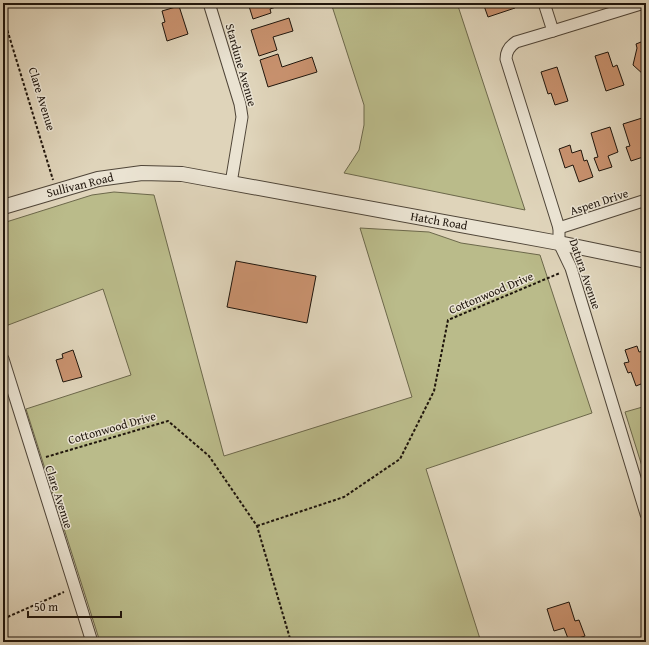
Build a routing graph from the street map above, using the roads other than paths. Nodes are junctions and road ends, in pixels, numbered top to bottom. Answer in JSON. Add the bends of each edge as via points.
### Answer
{"nodes":[{"id":1,"x":209,"y":3,"type":"edge"},
{"id":2,"x":544,"y":3,"type":"edge"},
{"id":3,"x":644,"y":3,"type":"edge"},
{"id":4,"x":553,"y":31,"type":"junction"},
{"id":5,"x":231,"y":183,"type":"junction"},
{"id":6,"x":646,"y":200,"type":"edge"},
{"id":7,"x":3,"y":207,"type":"edge"},
{"id":8,"x":559,"y":228,"type":"junction"},
{"id":9,"x":559,"y":243,"type":"junction"},
{"id":10,"x":646,"y":261,"type":"edge"},
{"id":11,"x":3,"y":359,"type":"edge"},
{"id":12,"x":646,"y":514,"type":"edge"},
{"id":13,"x":92,"y":642,"type":"edge"}],
"edges":[{"from":1,"to":5,"type":"street","name":"Stardune Avenue","via":[[242,116]]},
{"from":2,"to":4,"type":"street"},
{"from":3,"to":4,"type":"street"},
{"from":4,"to":8,"type":"street","name":"Datura Avenue","via":[[516,42],[511,45],[506,59]]},
{"from":5,"to":7,"type":"street","name":"Sullivan Road","via":[[182,174],[142,173],[98,179]]},
{"from":5,"to":9,"type":"street","name":"Hatch Road"},
{"from":6,"to":8,"type":"street","name":"Aspen Drive"},
{"from":8,"to":9,"type":"street","name":"Datura Avenue"},
{"from":9,"to":10,"type":"street","name":"Hatch Road"},
{"from":9,"to":12,"type":"street","name":"Datura Avenue","via":[[571,268]]},
{"from":11,"to":13,"type":"street","name":"Clare Avenue"}]}
